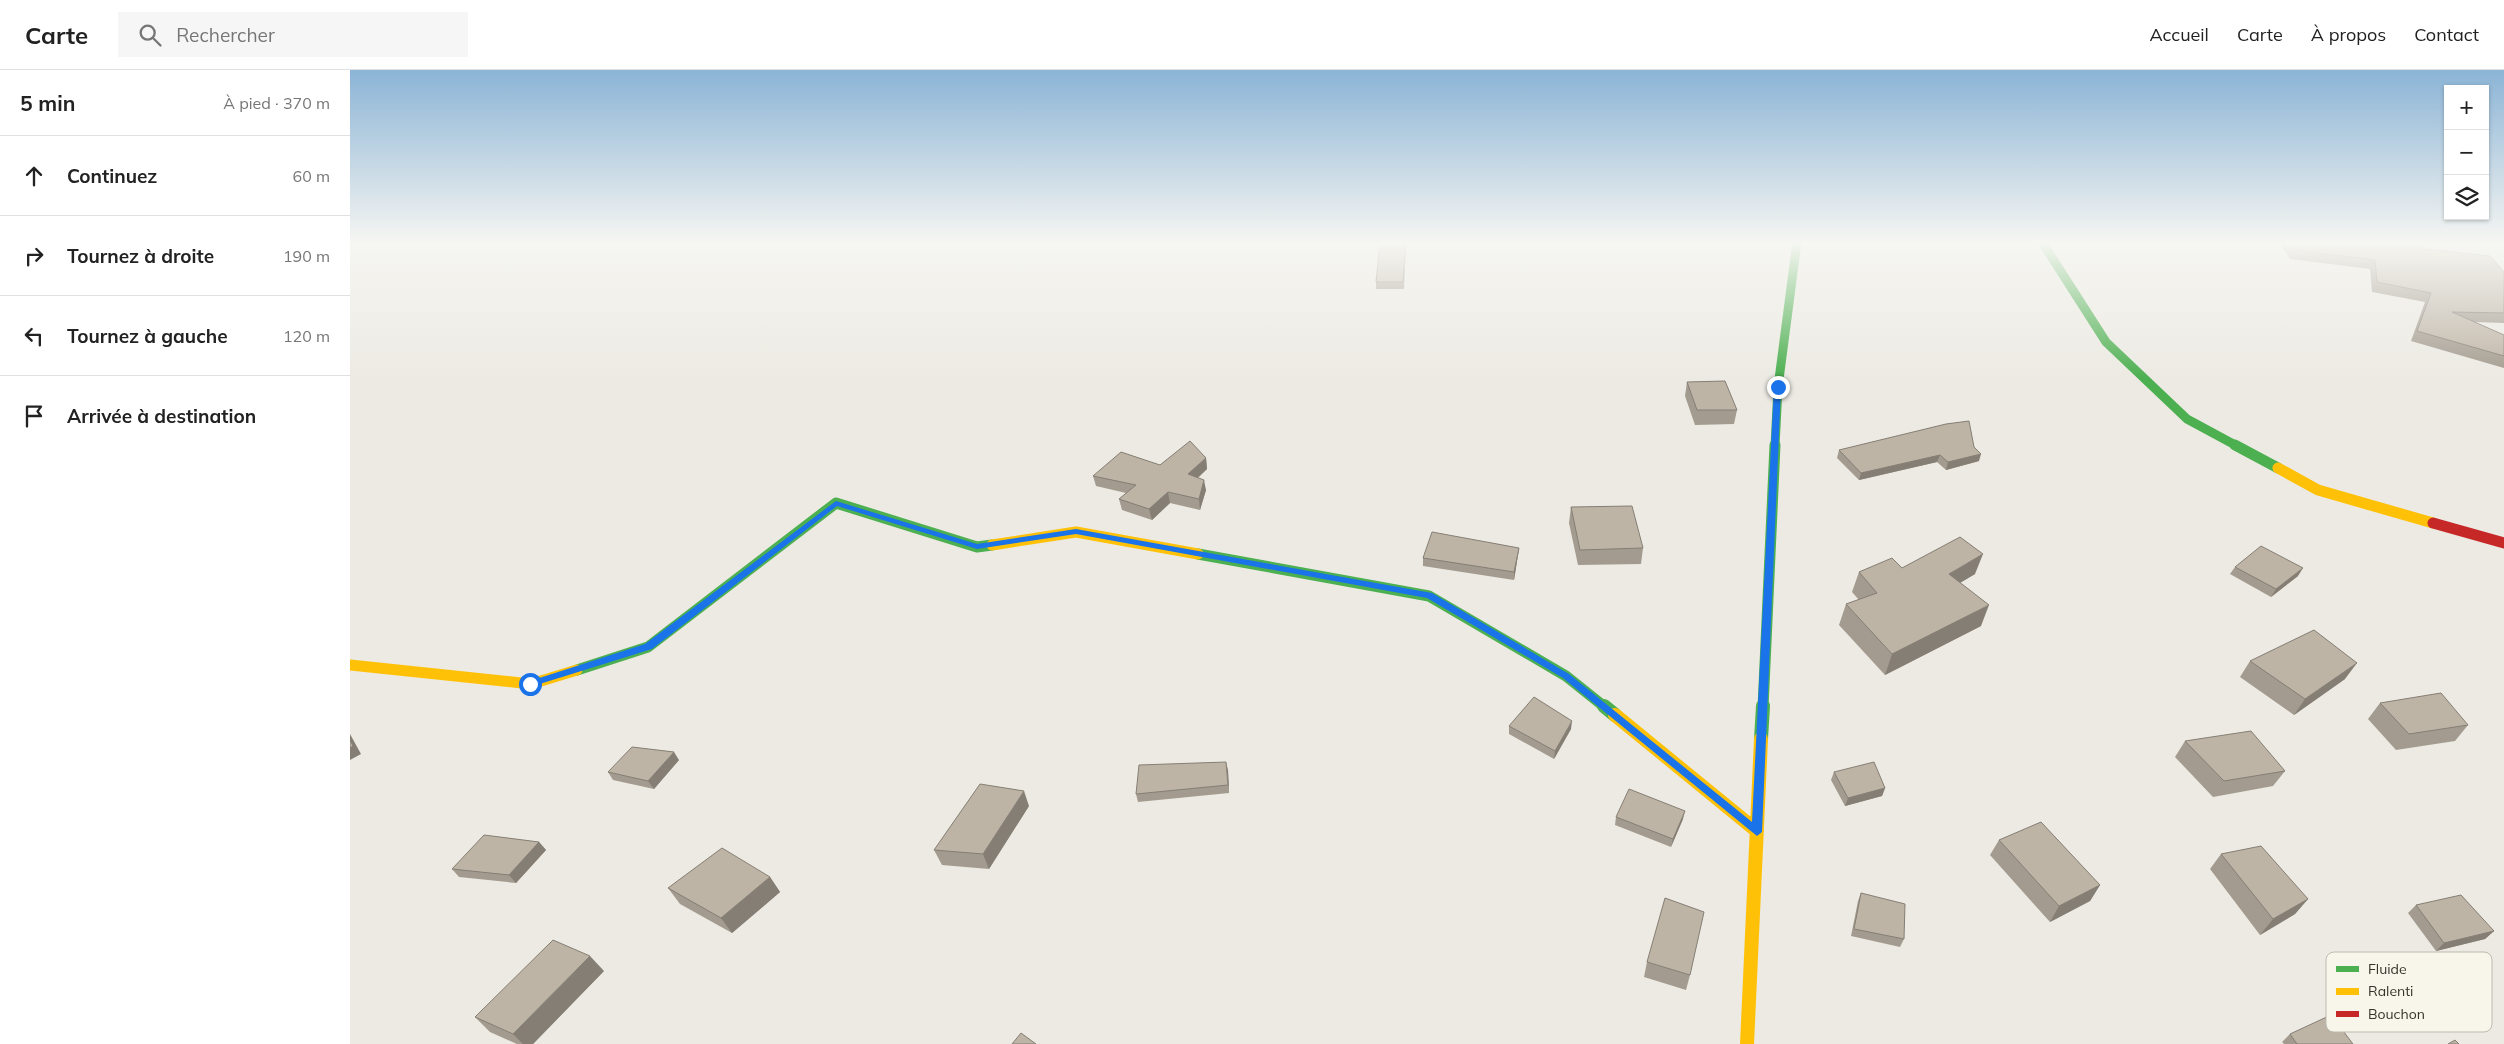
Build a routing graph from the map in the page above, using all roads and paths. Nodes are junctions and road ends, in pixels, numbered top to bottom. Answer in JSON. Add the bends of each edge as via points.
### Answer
{"nodes":[{"id":1,"x":1791,"y":287,"type":"edge"},
{"id":2,"x":2071,"y":287,"type":"edge"},
{"id":3,"x":2504,"y":543,"type":"edge"},
{"id":4,"x":350,"y":665,"type":"edge"},
{"id":5,"x":1757,"y":832,"type":"junction"},
{"id":6,"x":1746,"y":1044,"type":"edge"}],
"edges":[{"from":1,"to":5,"type":"street","via":[[1778,387]]},
{"from":2,"to":3,"type":"street","via":[[2106,342],[2187,419],[2318,490]]},
{"from":4,"to":5,"type":"street","via":[[530,684],[648,647],[836,503],[977,547],[1076,532],[1429,596],[1566,676]]},
{"from":5,"to":6,"type":"street"}]}
